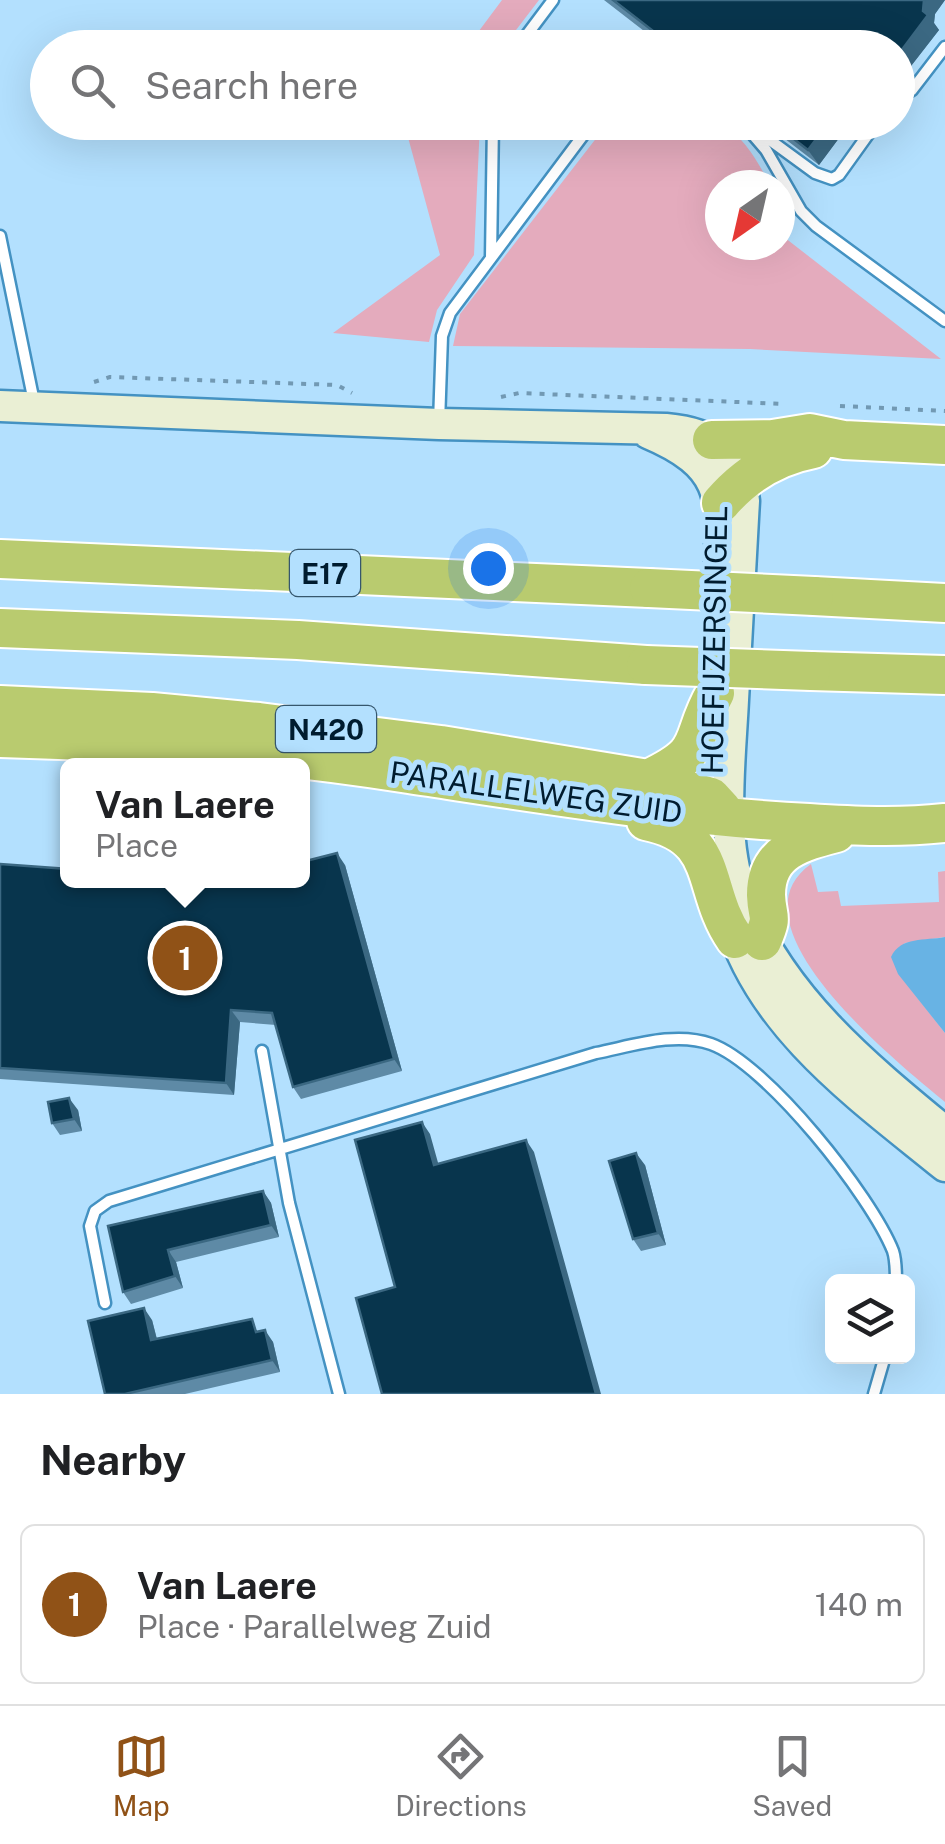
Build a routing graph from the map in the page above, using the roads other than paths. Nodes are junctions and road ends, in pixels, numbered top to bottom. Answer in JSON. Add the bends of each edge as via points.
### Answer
{"nodes":[{"id":1,"x":553,"y":0,"type":"edge"},
{"id":2,"x":530,"y":30,"type":"edge"},
{"id":3,"x":945,"y":47,"type":"edge"},
{"id":4,"x":915,"y":86,"type":"edge"},
{"id":5,"x":493,"y":140,"type":"edge"},
{"id":6,"x":579,"y":140,"type":"edge"},
{"id":7,"x":758,"y":140,"type":"edge"},
{"id":8,"x":769,"y":140,"type":"edge"},
{"id":9,"x":864,"y":140,"type":"edge"},
{"id":10,"x":0,"y":236,"type":"edge"},
{"id":11,"x":2,"y":252,"type":"edge"},
{"id":12,"x":490,"y":259,"type":"junction"},
{"id":13,"x":6,"y":295,"type":"edge"},
{"id":14,"x":945,"y":321,"type":"edge"},
{"id":15,"x":0,"y":406,"type":"edge"},
{"id":16,"x":35,"y":408,"type":"junction"},
{"id":17,"x":838,"y":423,"type":"junction"},
{"id":18,"x":439,"y":424,"type":"junction"},
{"id":19,"x":635,"y":428,"type":"junction"},
{"id":20,"x":712,"y":440,"type":"junction"},
{"id":21,"x":945,"y":445,"type":"edge"},
{"id":22,"x":732,"y":492,"type":"junction"},
{"id":23,"x":0,"y":559,"type":"edge"},
{"id":24,"x":945,"y":603,"type":"edge"},
{"id":25,"x":0,"y":628,"type":"edge"},
{"id":26,"x":945,"y":675,"type":"edge"},
{"id":27,"x":715,"y":693,"type":"junction"},
{"id":28,"x":0,"y":706,"type":"edge"},
{"id":29,"x":0,"y":738,"type":"edge"},
{"id":30,"x":302,"y":758,"type":"edge"},
{"id":31,"x":310,"y":759,"type":"edge"},
{"id":32,"x":648,"y":779,"type":"junction"},
{"id":33,"x":597,"y":802,"type":"junction"},
{"id":34,"x":718,"y":811,"type":"junction"},
{"id":35,"x":945,"y":823,"type":"edge"},
{"id":36,"x":861,"y":827,"type":"junction"},
{"id":37,"x":748,"y":940,"type":"junction"},
{"id":38,"x":262,"y":1051,"type":"dead end"},
{"id":39,"x":945,"y":1132,"type":"edge"},
{"id":40,"x":278,"y":1149,"type":"junction"},
{"id":41,"x":945,"y":1166,"type":"edge"},
{"id":42,"x":895,"y":1274,"type":"edge"},
{"id":43,"x":104,"y":1303,"type":"dead end"},
{"id":44,"x":883,"y":1364,"type":"edge"},
{"id":45,"x":339,"y":1394,"type":"edge"},
{"id":46,"x":874,"y":1394,"type":"edge"}],
"edges":[{"from":1,"to":2,"type":"lane"},
{"from":3,"to":4,"type":"lane"},
{"from":5,"to":12,"type":"lane"},
{"from":6,"to":12,"type":"lane"},
{"from":7,"to":14,"type":"lane","via":[[816,226]]},
{"from":8,"to":9,"type":"lane","via":[[832,179]]},
{"from":10,"to":11,"type":"lane"},
{"from":11,"to":13,"type":"lane"},
{"from":12,"to":18,"type":"lane","via":[[445,324]]},
{"from":13,"to":16,"type":"lane"},
{"from":15,"to":16,"type":"street","name":"HOEFIJZERSINGEL"},
{"from":16,"to":18,"type":"street","name":"HOEFIJZERSINGEL"},
{"from":17,"to":20,"type":"highway","via":[[773,439]]},
{"from":17,"to":21,"type":"highway"},
{"from":17,"to":22,"type":"highway"},
{"from":18,"to":19,"type":"street","name":"HOEFIJZERSINGEL"},
{"from":19,"to":20,"type":"street","name":"HOEFIJZERSINGEL","via":[[694,431]]},
{"from":19,"to":22,"type":"street","name":"HOEFIJZERSINGEL","via":[[693,457],[710,479]]},
{"from":20,"to":22,"type":"street","name":"HOEFIJZERSINGEL","via":[[726,451]]},
{"from":22,"to":27,"type":"street","name":"HOEFIJZERSINGEL"},
{"from":22,"to":34,"type":"street","name":"HOEFIJZERSINGEL"},
{"from":23,"to":24,"type":"highway","number":"E17","bridge":true},
{"from":25,"to":26,"type":"highway","number":"E17","bridge":true},
{"from":27,"to":32,"type":"highway","via":[[692,752]]},
{"from":27,"to":34,"type":"street","name":"HOEFIJZERSINGEL"},
{"from":28,"to":32,"type":"highway","name":"PARALLELWEG ZUID","number":"N420","via":[[259,722]]},
{"from":29,"to":30,"type":"highway","name":"PARALLELWEG ZUID","number":"N420"},
{"from":31,"to":33,"type":"highway","name":"PARALLELWEG ZUID","number":"N420"},
{"from":32,"to":34,"type":"highway","name":"PARALLELWEG ZUID","number":"N420"},
{"from":33,"to":34,"type":"highway","name":"PARALLELWEG ZUID","number":"N420"},
{"from":33,"to":37,"type":"highway","via":[[690,840],[710,870],[724,923]]},
{"from":34,"to":36,"type":"highway"},
{"from":34,"to":37,"type":"street","name":"HOEFIJZERSINGEL"},
{"from":35,"to":36,"type":"highway"},
{"from":36,"to":37,"type":"highway","via":[[780,854],[769,875],[771,918]]},
{"from":37,"to":39,"type":"street","name":"HOEFIJZERSINGEL","via":[[844,1045]]},
{"from":37,"to":41,"type":"street","name":"HOEFIJZERSINGEL","via":[[792,1031]]},
{"from":38,"to":40,"type":"lane"},
{"from":40,"to":42,"type":"lane","via":[[596,1053],[660,1040],[709,1043],[780,1092],[858,1191],[894,1253]]},
{"from":40,"to":43,"type":"lane","via":[[95,1210],[90,1226]]},
{"from":40,"to":45,"type":"lane"},
{"from":44,"to":46,"type":"lane"}]}
